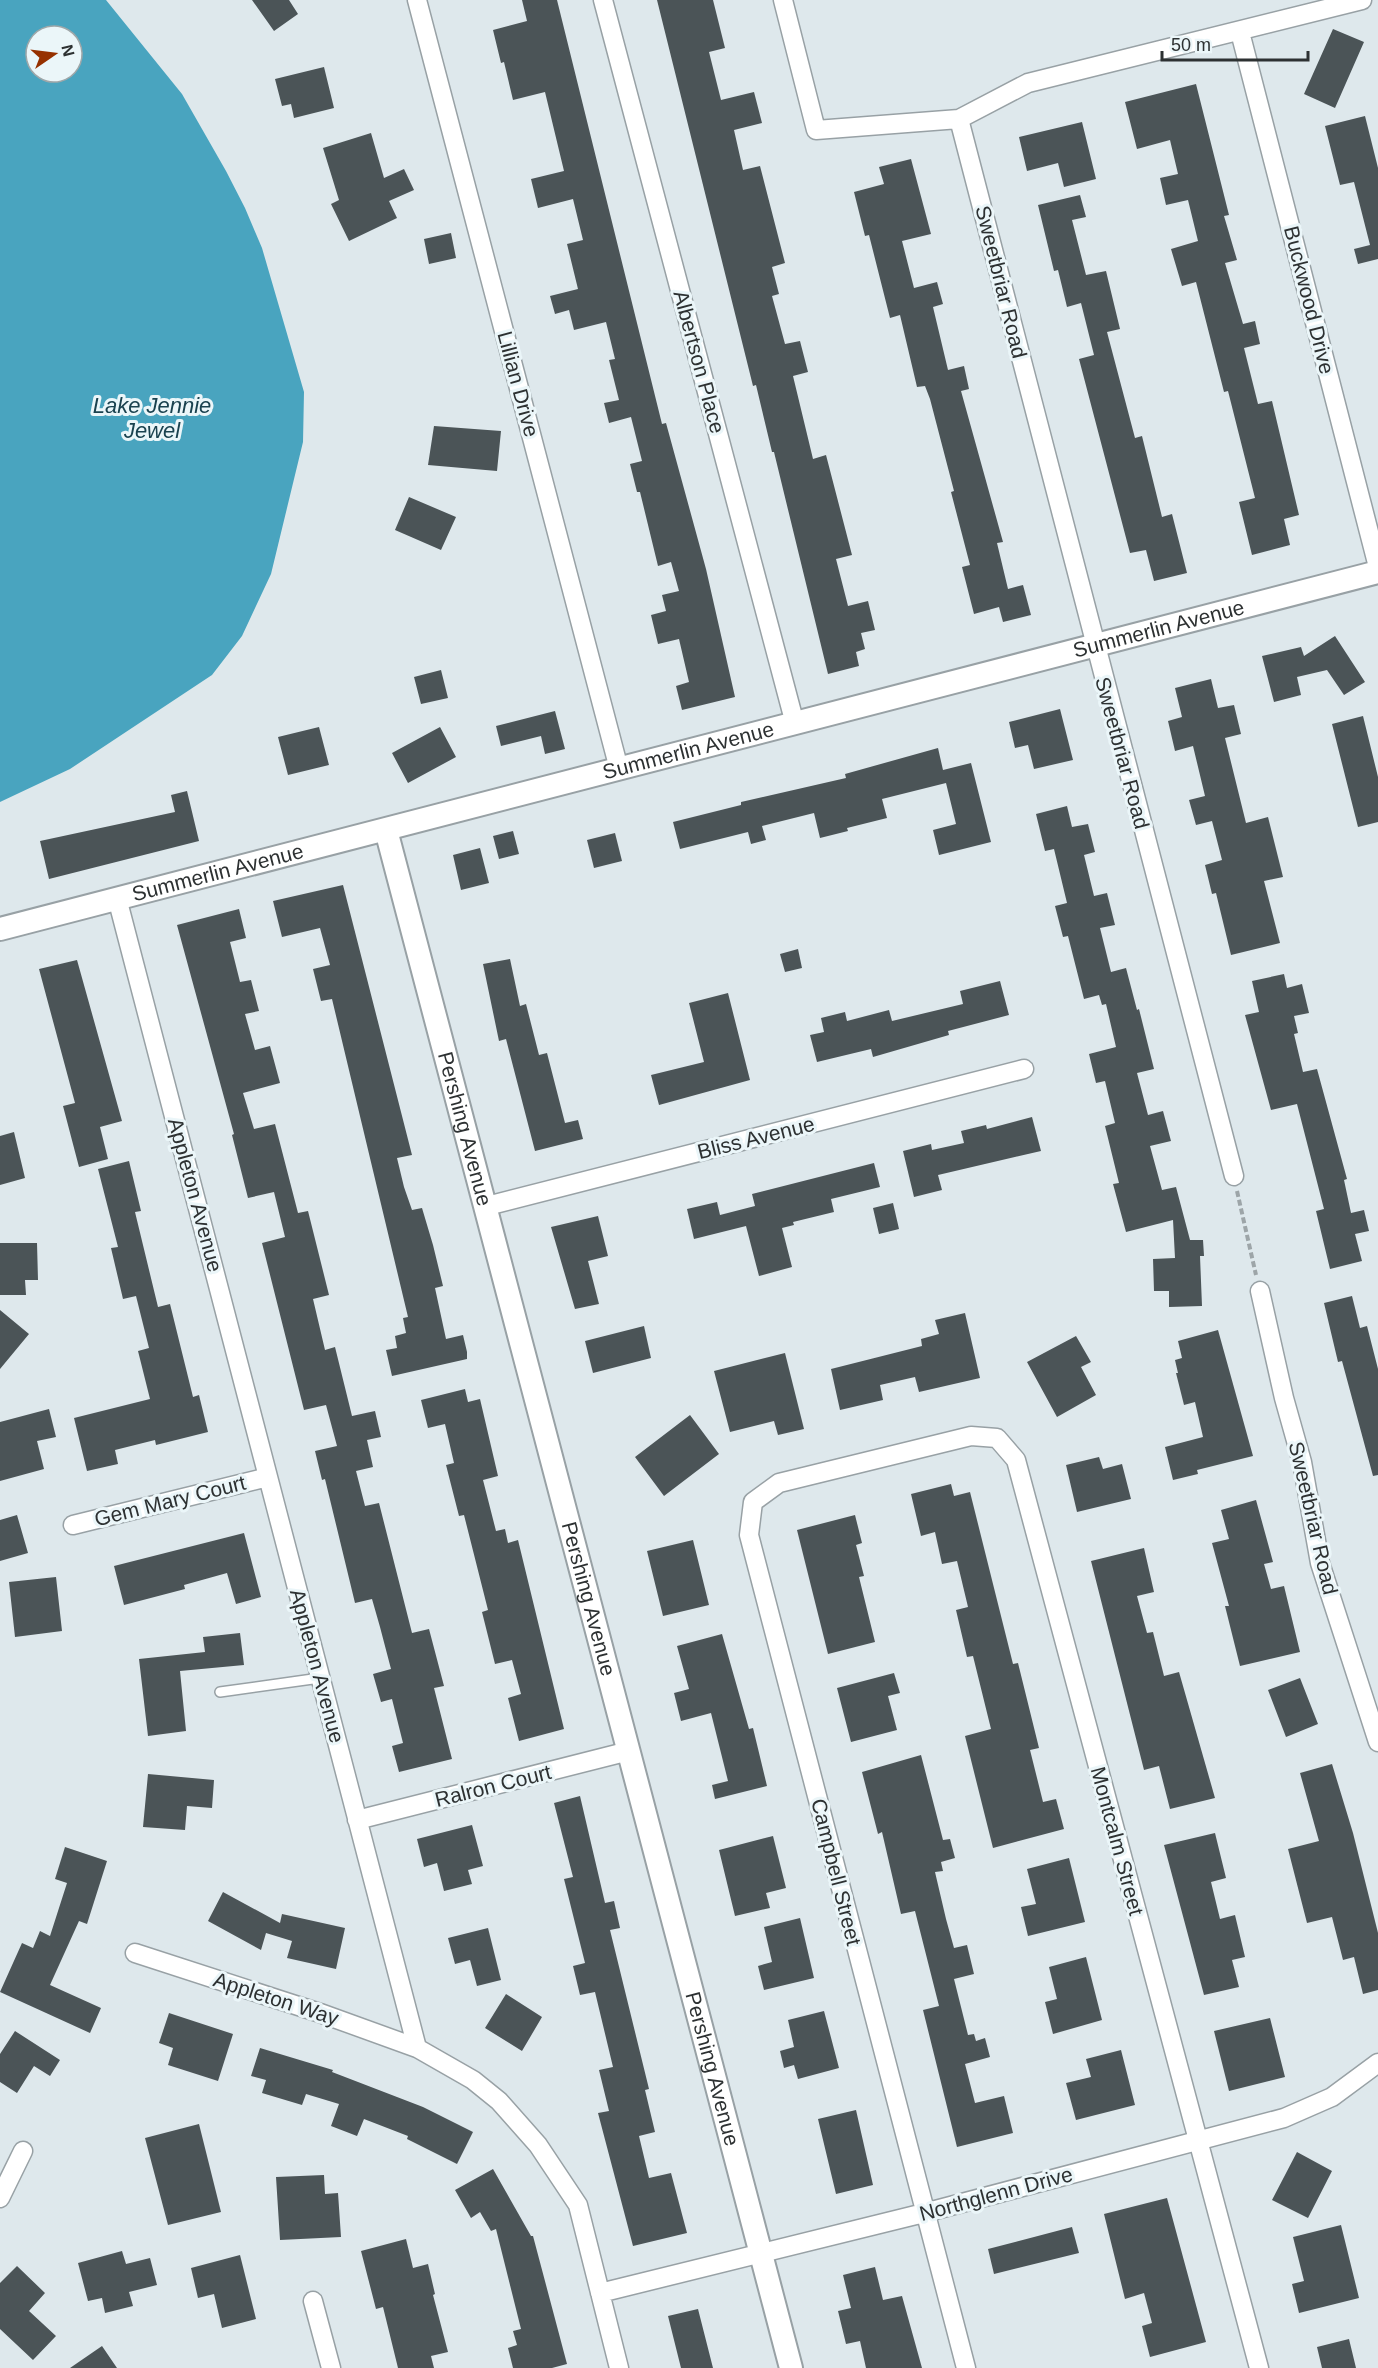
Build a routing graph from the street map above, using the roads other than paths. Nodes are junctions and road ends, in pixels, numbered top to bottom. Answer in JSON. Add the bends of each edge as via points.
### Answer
{"nodes":[{"id":1,"x":417,"y":0,"type":"edge"},
{"id":2,"x":603,"y":0,"type":"edge"},
{"id":3,"x":783,"y":0,"type":"edge"},
{"id":4,"x":1362,"y":0,"type":"edge"},
{"id":5,"x":1240,"y":32,"type":"junction"},
{"id":6,"x":959,"y":119,"type":"junction"},
{"id":7,"x":1378,"y":567,"type":"edge"},
{"id":8,"x":1378,"y":572,"type":"edge"},
{"id":9,"x":1095,"y":647,"type":"junction"},
{"id":10,"x":795,"y":724,"type":"junction"},
{"id":11,"x":619,"y":769,"type":"junction"},
{"id":12,"x":386,"y":830,"type":"junction"},
{"id":13,"x":117,"y":898,"type":"junction"},
{"id":14,"x":0,"y":930,"type":"edge"},
{"id":15,"x":1024,"y":1069,"type":"dead end"},
{"id":16,"x":1234,"y":1176,"type":"road end"},
{"id":17,"x":487,"y":1206,"type":"junction"},
{"id":18,"x":1260,"y":1291,"type":"road end"},
{"id":19,"x":876,"y":1459,"type":"joint"},
{"id":20,"x":268,"y":1477,"type":"junction"},
{"id":21,"x":73,"y":1525,"type":"dead end"},
{"id":22,"x":320,"y":1678,"type":"junction"},
{"id":23,"x":219,"y":1692,"type":"dead end"},
{"id":24,"x":1378,"y":1742,"type":"edge"},
{"id":25,"x":629,"y":1751,"type":"junction"},
{"id":26,"x":357,"y":1820,"type":"junction"},
{"id":27,"x":135,"y":1953,"type":"dead end"},
{"id":28,"x":417,"y":2048,"type":"junction"},
{"id":29,"x":1378,"y":2063,"type":"edge"},
{"id":30,"x":1198,"y":2140,"type":"junction"},
{"id":31,"x":23,"y":2151,"type":"dead end"},
{"id":32,"x":0,"y":2198,"type":"edge"},
{"id":33,"x":924,"y":2214,"type":"junction"},
{"id":34,"x":762,"y":2253,"type":"junction"},
{"id":35,"x":600,"y":2293,"type":"junction"},
{"id":36,"x":313,"y":2301,"type":"dead end"},
{"id":37,"x":331,"y":2368,"type":"edge"},
{"id":38,"x":619,"y":2368,"type":"edge"},
{"id":39,"x":791,"y":2368,"type":"edge"},
{"id":40,"x":966,"y":2368,"type":"edge"},
{"id":41,"x":1259,"y":2368,"type":"edge"}],
"edges":[{"from":1,"to":11,"type":"street","name":"Lillian Drive"},
{"from":2,"to":10,"type":"street","name":"Albertson Place"},
{"from":3,"to":6,"type":"street","via":[[816,130]]},
{"from":4,"to":5,"type":"street"},
{"from":5,"to":6,"type":"street","via":[[1028,83]]},
{"from":5,"to":7,"type":"street","name":"Buckwood Drive"},
{"from":6,"to":9,"type":"street","name":"Sweetbriar Road"},
{"from":8,"to":9,"type":"street","name":"Summerlin Avenue"},
{"from":9,"to":10,"type":"street","name":"Summerlin Avenue"},
{"from":9,"to":16,"type":"street","name":"Sweetbriar Road"},
{"from":10,"to":11,"type":"street","name":"Summerlin Avenue"},
{"from":11,"to":12,"type":"street","name":"Summerlin Avenue"},
{"from":12,"to":13,"type":"street","name":"Summerlin Avenue"},
{"from":12,"to":17,"type":"street","name":"Pershing Avenue"},
{"from":13,"to":14,"type":"street","name":"Summerlin Avenue"},
{"from":13,"to":20,"type":"street","name":"Appleton Avenue"},
{"from":15,"to":17,"type":"street","name":"Bliss Avenue"},
{"from":17,"to":25,"type":"street","name":"Pershing Avenue"},
{"from":18,"to":24,"type":"street","name":"Sweetbriar Road","via":[[1302,1462],[1320,1563]]},
{"from":19,"to":30,"type":"street","name":"Montcalm Street","via":[[971,1436],[997,1438],[1016,1460]]},
{"from":19,"to":33,"type":"street","name":"Campbell Street","via":[[778,1483],[753,1502],[748,1535]]},
{"from":20,"to":21,"type":"street","name":"Gem Mary Court"},
{"from":20,"to":22,"type":"street","name":"Appleton Avenue"},
{"from":22,"to":23,"type":"lane"},
{"from":22,"to":26,"type":"street","name":"Appleton Avenue"},
{"from":25,"to":26,"type":"street","name":"Ralron Court"},
{"from":25,"to":34,"type":"street","name":"Pershing Avenue"},
{"from":26,"to":28,"type":"street","name":"Appleton Avenue"},
{"from":27,"to":28,"type":"street","name":"Appleton Way"},
{"from":28,"to":35,"type":"street","via":[[473,2080],[499,2101],[538,2145],[578,2205]]},
{"from":29,"to":30,"type":"street","name":"Northglenn Drive","via":[[1332,2097],[1284,2118]]},
{"from":30,"to":33,"type":"street","name":"Northglenn Drive"},
{"from":30,"to":41,"type":"street","name":"Montcalm Street"},
{"from":31,"to":32,"type":"street"},
{"from":33,"to":34,"type":"street","name":"Northglenn Drive"},
{"from":33,"to":40,"type":"street","name":"Campbell Street"},
{"from":34,"to":35,"type":"street","name":"Northglenn Drive"},
{"from":34,"to":39,"type":"street","name":"Pershing Avenue"},
{"from":35,"to":38,"type":"street"},
{"from":36,"to":37,"type":"street"}]}
